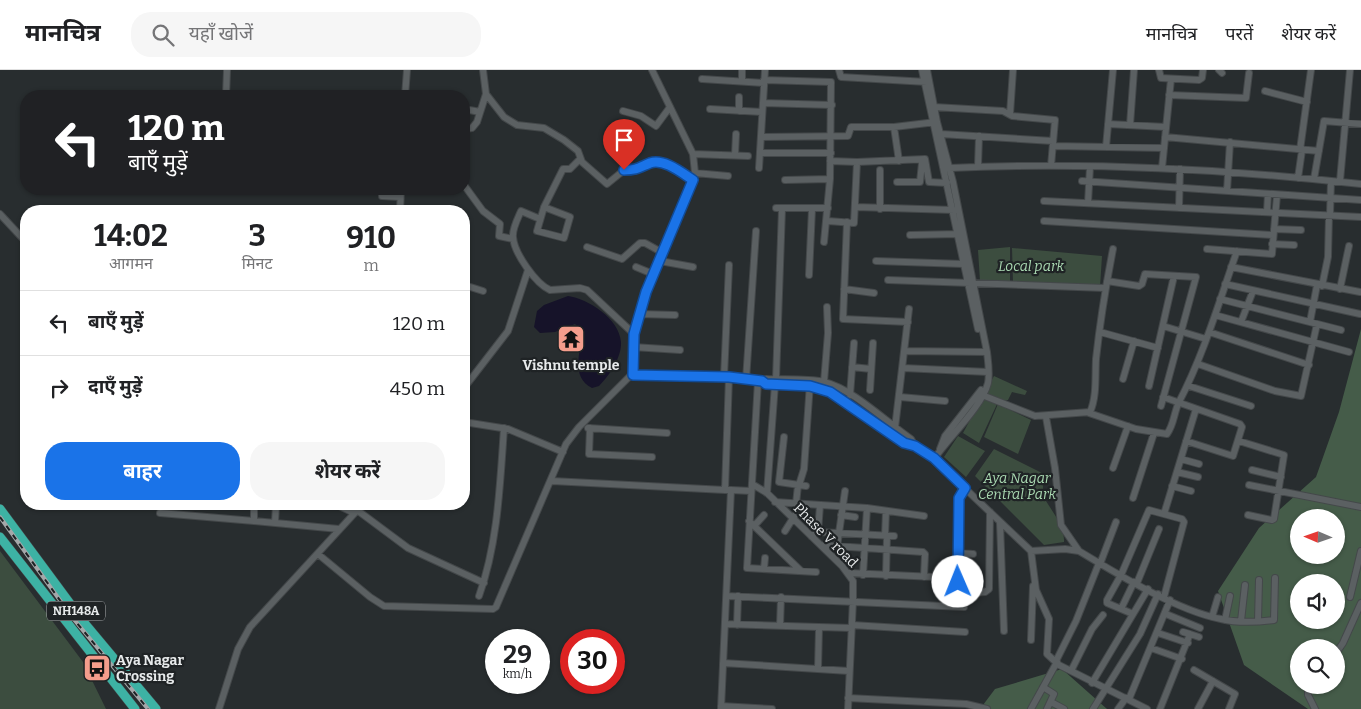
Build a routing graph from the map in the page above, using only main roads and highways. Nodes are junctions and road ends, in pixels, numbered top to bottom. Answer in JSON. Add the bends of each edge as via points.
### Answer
{"nodes":[{"id":1,"x":0,"y":509,"type":"edge"},
{"id":2,"x":0,"y":537,"type":"edge"},
{"id":3,"x":135,"y":709,"type":"edge"},
{"id":4,"x":156,"y":709,"type":"edge"}],
"edges":[{"from":1,"to":4,"type":"highway","number":"NH148A","via":[[85,624]]},
{"from":2,"to":3,"type":"highway","number":"NH148A"}]}
